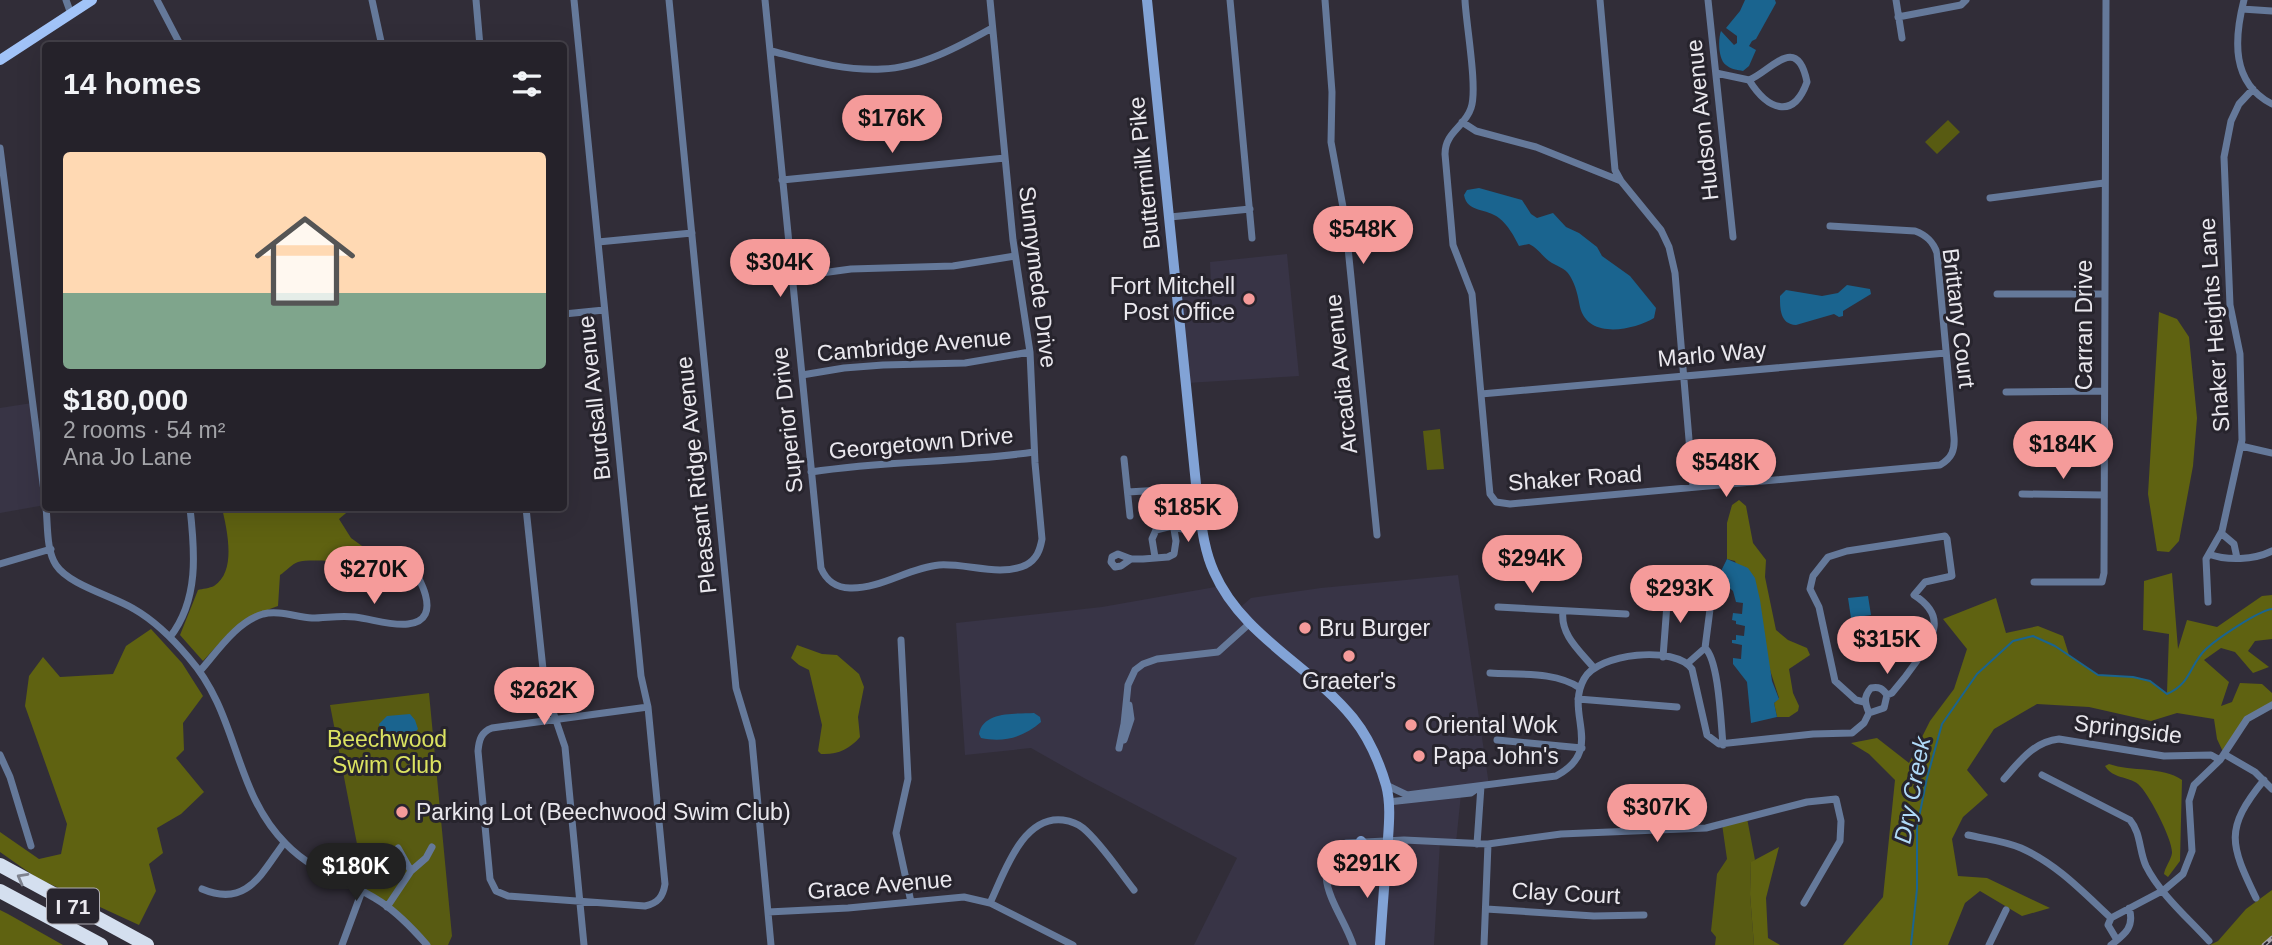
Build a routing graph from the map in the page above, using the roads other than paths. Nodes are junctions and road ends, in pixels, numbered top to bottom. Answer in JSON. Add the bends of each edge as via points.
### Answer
{"nodes":[{"id":1,"x":66,"y":0,"type":"edge"},
{"id":2,"x":92,"y":0,"type":"edge"},
{"id":3,"x":157,"y":0,"type":"edge"},
{"id":4,"x":372,"y":0,"type":"edge"},
{"id":5,"x":476,"y":0,"type":"edge"},
{"id":6,"x":574,"y":0,"type":"edge"},
{"id":7,"x":669,"y":0,"type":"edge"},
{"id":8,"x":765,"y":0,"type":"edge"},
{"id":9,"x":990,"y":0,"type":"edge"},
{"id":10,"x":1147,"y":0,"type":"edge"},
{"id":11,"x":1230,"y":0,"type":"edge"},
{"id":12,"x":1325,"y":0,"type":"edge"},
{"id":13,"x":1465,"y":0,"type":"edge"},
{"id":14,"x":1600,"y":0,"type":"edge"},
{"id":15,"x":1708,"y":0,"type":"edge"},
{"id":16,"x":1896,"y":0,"type":"edge"},
{"id":17,"x":1966,"y":0,"type":"edge"},
{"id":18,"x":2106,"y":0,"type":"edge"},
{"id":19,"x":2243,"y":0,"type":"edge"},
{"id":20,"x":2269,"y":0,"type":"edge"},
{"id":21,"x":2242,"y":9,"type":"junction"},
{"id":22,"x":2270,"y":11,"type":"edge"},
{"id":23,"x":71,"y":14,"type":"junction"},
{"id":24,"x":1898,"y":17,"type":"junction"},
{"id":25,"x":992,"y":28,"type":"junction"},
{"id":26,"x":1902,"y":38,"type":"dead end"},
{"id":27,"x":179,"y":42,"type":"edge"},
{"id":28,"x":381,"y":42,"type":"edge"},
{"id":29,"x":480,"y":42,"type":"edge"},
{"id":30,"x":771,"y":51,"type":"junction"},
{"id":31,"x":0,"y":60,"type":"edge"},
{"id":32,"x":1716,"y":73,"type":"junction"},
{"id":33,"x":1749,"y":80,"type":"junction"},
{"id":34,"x":2253,"y":89,"type":"junction"},
{"id":35,"x":2272,"y":104,"type":"edge"},
{"id":36,"x":1462,"y":122,"type":"junction"},
{"id":37,"x":0,"y":148,"type":"edge"},
{"id":38,"x":1005,"y":158,"type":"junction"},
{"id":39,"x":782,"y":180,"type":"junction"},
{"id":40,"x":1621,"y":181,"type":"junction"},
{"id":41,"x":2104,"y":183,"type":"junction"},
{"id":42,"x":1990,"y":198,"type":"dead end"},
{"id":43,"x":1250,"y":209,"type":"junction"},
{"id":44,"x":1170,"y":217,"type":"junction"},
{"id":45,"x":1830,"y":226,"type":"dead end"},
{"id":46,"x":692,"y":233,"type":"junction"},
{"id":47,"x":1733,"y":237,"type":"dead end"},
{"id":48,"x":1252,"y":238,"type":"dead end"},
{"id":49,"x":598,"y":242,"type":"junction"},
{"id":50,"x":1016,"y":256,"type":"junction"},
{"id":51,"x":792,"y":278,"type":"junction"},
{"id":52,"x":1997,"y":294,"type":"dead end"},
{"id":53,"x":2104,"y":294,"type":"junction"},
{"id":54,"x":604,"y":310,"type":"junction"},
{"id":55,"x":567,"y":314,"type":"edge"},
{"id":56,"x":1030,"y":352,"type":"junction"},
{"id":57,"x":1946,"y":353,"type":"junction"},
{"id":58,"x":802,"y":375,"type":"junction"},
{"id":59,"x":1683,"y":376,"type":"junction"},
{"id":60,"x":2006,"y":391,"type":"dead end"},
{"id":61,"x":2104,"y":391,"type":"junction"},
{"id":62,"x":1480,"y":394,"type":"junction"},
{"id":63,"x":2241,"y":446,"type":"junction"},
{"id":64,"x":1034,"y":452,"type":"junction"},
{"id":65,"x":2272,"y":453,"type":"edge"},
{"id":66,"x":1124,"y":459,"type":"dead end"},
{"id":67,"x":1949,"y":459,"type":"joint"},
{"id":68,"x":811,"y":472,"type":"junction"},
{"id":69,"x":42,"y":476,"type":"edge"},
{"id":70,"x":1693,"y":487,"type":"junction"},
{"id":71,"x":1128,"y":492,"type":"junction"},
{"id":72,"x":2022,"y":494,"type":"dead end"},
{"id":73,"x":2104,"y":495,"type":"junction"},
{"id":74,"x":46,"y":511,"type":"edge"},
{"id":75,"x":190,"y":511,"type":"edge"},
{"id":76,"x":526,"y":511,"type":"edge"},
{"id":77,"x":1130,"y":516,"type":"dead end"},
{"id":78,"x":1201,"y":524,"type":"junction"},
{"id":79,"x":1174,"y":526,"type":"junction"},
{"id":80,"x":2221,"y":533,"type":"junction"},
{"id":81,"x":1377,"y":535,"type":"dead end"},
{"id":82,"x":51,"y":549,"type":"junction"},
{"id":83,"x":2272,"y":551,"type":"edge"},
{"id":84,"x":404,"y":553,"type":"dead end"},
{"id":85,"x":2208,"y":554,"type":"junction"},
{"id":86,"x":1155,"y":558,"type":"junction"},
{"id":87,"x":2237,"y":558,"type":"junction"},
{"id":88,"x":1131,"y":559,"type":"dead end"},
{"id":89,"x":0,"y":564,"type":"edge"},
{"id":90,"x":830,"y":582,"type":"joint"},
{"id":91,"x":2034,"y":582,"type":"dead end"},
{"id":92,"x":1713,"y":586,"type":"dead end"},
{"id":93,"x":1668,"y":591,"type":"dead end"},
{"id":94,"x":2208,"y":602,"type":"dead end"},
{"id":95,"x":1498,"y":607,"type":"dead end"},
{"id":96,"x":1563,"y":611,"type":"junction"},
{"id":97,"x":1626,"y":614,"type":"dead end"},
{"id":98,"x":1249,"y":624,"type":"junction"},
{"id":99,"x":170,"y":637,"type":"junction"},
{"id":100,"x":901,"y":640,"type":"dead end"},
{"id":101,"x":1705,"y":648,"type":"junction"},
{"id":102,"x":1663,"y":657,"type":"junction"},
{"id":103,"x":1688,"y":663,"type":"junction"},
{"id":104,"x":1594,"y":668,"type":"junction"},
{"id":105,"x":200,"y":671,"type":"junction"},
{"id":106,"x":1490,"y":673,"type":"dead end"},
{"id":107,"x":1580,"y":688,"type":"junction"},
{"id":108,"x":1887,"y":695,"type":"junction"},
{"id":109,"x":1578,"y":699,"type":"junction"},
{"id":110,"x":1128,"y":701,"type":"junction"},
{"id":111,"x":1864,"y":702,"type":"junction"},
{"id":112,"x":2272,"y":705,"type":"edge"},
{"id":113,"x":1676,"y":707,"type":"dead end"},
{"id":114,"x":648,"y":708,"type":"junction"},
{"id":115,"x":1869,"y":713,"type":"junction"},
{"id":116,"x":556,"y":719,"type":"junction"},
{"id":117,"x":1497,"y":740,"type":"dead end"},
{"id":118,"x":1723,"y":745,"type":"junction"},
{"id":119,"x":1582,"y":748,"type":"junction"},
{"id":120,"x":0,"y":755,"type":"edge"},
{"id":121,"x":2222,"y":757,"type":"junction"},
{"id":122,"x":2042,"y":775,"type":"dead end"},
{"id":123,"x":2004,"y":779,"type":"dead end"},
{"id":124,"x":2264,"y":780,"type":"junction"},
{"id":125,"x":1386,"y":785,"type":"junction"},
{"id":126,"x":1481,"y":786,"type":"junction"},
{"id":127,"x":2272,"y":789,"type":"edge"},
{"id":128,"x":1388,"y":802,"type":"junction"},
{"id":129,"x":1968,"y":835,"type":"dead end"},
{"id":130,"x":1388,"y":840,"type":"junction"},
{"id":131,"x":1361,"y":841,"type":"junction"},
{"id":132,"x":284,"y":843,"type":"junction"},
{"id":133,"x":1477,"y":844,"type":"junction"},
{"id":134,"x":1488,"y":844,"type":"junction"},
{"id":135,"x":31,"y":846,"type":"dead end"},
{"id":136,"x":432,"y":847,"type":"dead end"},
{"id":137,"x":398,"y":848,"type":"dead end"},
{"id":138,"x":0,"y":865,"type":"edge"},
{"id":139,"x":411,"y":871,"type":"junction"},
{"id":140,"x":1385,"y":872,"type":"junction"},
{"id":141,"x":202,"y":889,"type":"dead end"},
{"id":142,"x":1134,"y":890,"type":"dead end"},
{"id":143,"x":2164,"y":890,"type":"junction"},
{"id":144,"x":0,"y":891,"type":"edge"},
{"id":145,"x":362,"y":891,"type":"junction"},
{"id":146,"x":2256,"y":898,"type":"dead end"},
{"id":147,"x":580,"y":901,"type":"junction"},
{"id":148,"x":911,"y":902,"type":"junction"},
{"id":149,"x":990,"y":903,"type":"junction"},
{"id":150,"x":1804,"y":903,"type":"dead end"},
{"id":151,"x":387,"y":907,"type":"junction"},
{"id":152,"x":2129,"y":908,"type":"junction"},
{"id":153,"x":1486,"y":909,"type":"junction"},
{"id":154,"x":2006,"y":910,"type":"dead end"},
{"id":155,"x":768,"y":912,"type":"junction"},
{"id":156,"x":1644,"y":915,"type":"dead end"},
{"id":157,"x":2111,"y":918,"type":"junction"},
{"id":158,"x":2209,"y":941,"type":"dead end"},
{"id":159,"x":2114,"y":943,"type":"edge"},
{"id":160,"x":1069,"y":944,"type":"edge"},
{"id":161,"x":100,"y":945,"type":"edge"},
{"id":162,"x":147,"y":945,"type":"edge"},
{"id":163,"x":342,"y":945,"type":"edge"},
{"id":164,"x":427,"y":945,"type":"edge"},
{"id":165,"x":584,"y":945,"type":"edge"},
{"id":166,"x":771,"y":945,"type":"edge"},
{"id":167,"x":1353,"y":945,"type":"edge"},
{"id":168,"x":1380,"y":945,"type":"edge"},
{"id":169,"x":1483,"y":945,"type":"edge"},
{"id":170,"x":1989,"y":945,"type":"edge"}],
"edges":[{"from":1,"to":23,"type":"street"},
{"from":2,"to":23,"type":"main road"},
{"from":3,"to":27,"type":"street"},
{"from":4,"to":28,"type":"street"},
{"from":5,"to":29,"type":"street"},
{"from":6,"to":49,"type":"street","name":"Burdsall Avenue"},
{"from":7,"to":46,"type":"street","name":"Pleasant Ridge Avenue"},
{"from":8,"to":30,"type":"street","name":"Superior Drive"},
{"from":9,"to":25,"type":"street","name":"Sunnymede Drive"},
{"from":10,"to":44,"type":"main road","name":"Buttermilk Pike"},
{"from":11,"to":43,"type":"street"},
{"from":12,"to":81,"type":"street","name":"Arcadia Avenue","via":[[1331,142],[1345,218]]},
{"from":13,"to":36,"type":"street","via":[[1473,95],[1470,112]]},
{"from":14,"to":40,"type":"street","via":[[1615,170]]},
{"from":15,"to":32,"type":"street","name":"Hudson Avenue"},
{"from":16,"to":24,"type":"street"},
{"from":17,"to":24,"type":"street","via":[[1961,5]]},
{"from":18,"to":41,"type":"street","name":"Carran Drive"},
{"from":19,"to":21,"type":"street"},
{"from":20,"to":22,"type":"street"},
{"from":21,"to":22,"type":"street"},
{"from":21,"to":34,"type":"street","via":[[2237,58]]},
{"from":23,"to":31,"type":"main road"},
{"from":24,"to":26,"type":"street"},
{"from":25,"to":30,"type":"street","via":[[935,55],[885,69],[832,65]]},
{"from":25,"to":38,"type":"street","name":"Sunnymede Drive"},
{"from":30,"to":39,"type":"street","name":"Superior Drive"},
{"from":32,"to":33,"type":"street"},
{"from":32,"to":47,"type":"street","name":"Hudson Avenue"},
{"from":33,"to":33,"type":"street","via":[[1766,103],[1778,108],[1797,100],[1807,82],[1800,64],[1789,57]]},
{"from":34,"to":35,"type":"street"},
{"from":34,"to":63,"type":"street","name":"Shaker Heights Lane","via":[[2231,121],[2223,169],[2230,305],[2240,354]]},
{"from":36,"to":40,"type":"street","via":[[1476,131],[1536,147]]},
{"from":36,"to":62,"type":"street","via":[[1450,134],[1445,154],[1453,245],[1472,294]]},
{"from":37,"to":69,"type":"street"},
{"from":38,"to":39,"type":"street"},
{"from":38,"to":50,"type":"street","name":"Sunnymede Drive"},
{"from":39,"to":51,"type":"street","name":"Superior Drive"},
{"from":40,"to":59,"type":"street","via":[[1661,230],[1669,247]]},
{"from":41,"to":42,"type":"street"},
{"from":41,"to":53,"type":"street","name":"Carran Drive"},
{"from":43,"to":44,"type":"street"},
{"from":43,"to":48,"type":"street"},
{"from":44,"to":78,"type":"main road","name":"Buttermilk Pike"},
{"from":45,"to":57,"type":"street","name":"Brittany Court","via":[[1914,231],[1931,240],[1937,253]]},
{"from":46,"to":49,"type":"street"},
{"from":46,"to":155,"type":"street","name":"Pleasant Ridge Avenue","via":[[736,688],[752,741]]},
{"from":49,"to":54,"type":"street","name":"Burdsall Avenue"},
{"from":50,"to":51,"type":"street","via":[[953,266],[851,269]]},
{"from":50,"to":56,"type":"street","name":"Sunnymede Drive"},
{"from":51,"to":58,"type":"street","name":"Superior Drive"},
{"from":52,"to":53,"type":"street"},
{"from":53,"to":61,"type":"street","name":"Carran Drive"},
{"from":54,"to":55,"type":"street"},
{"from":54,"to":114,"type":"street","name":"Burdsall Avenue"},
{"from":56,"to":58,"type":"street","name":"Cambridge Avenue","via":[[965,363],[864,366]]},
{"from":56,"to":64,"type":"street","name":"Sunnymede Drive"},
{"from":57,"to":59,"type":"street","name":"Marlo Way"},
{"from":57,"to":67,"type":"street","name":"Brittany Court","via":[[1955,446]]},
{"from":58,"to":68,"type":"street","name":"Superior Drive"},
{"from":59,"to":62,"type":"street","name":"Marlo Way"},
{"from":59,"to":70,"type":"street"},
{"from":60,"to":61,"type":"street"},
{"from":61,"to":73,"type":"street","name":"Carran Drive"},
{"from":62,"to":70,"type":"street","name":"Shaker Road","via":[[1490,494],[1496,502]]},
{"from":63,"to":65,"type":"street"},
{"from":63,"to":80,"type":"street","name":"Shaker Heights Lane"},
{"from":64,"to":68,"type":"street","name":"Georgetown Drive"},
{"from":64,"to":90,"type":"street","name":"Sunnymede Drive","via":[[1041,550],[1022,566],[926,567],[850,588]]},
{"from":66,"to":71,"type":"street"},
{"from":67,"to":70,"type":"street","name":"Shaker Road","via":[[1940,465]]},
{"from":68,"to":90,"type":"street","name":"Superior Drive","via":[[821,568]]},
{"from":71,"to":77,"type":"street"},
{"from":71,"to":79,"type":"street","via":[[1161,490],[1168,494]]},
{"from":72,"to":73,"type":"street"},
{"from":73,"to":91,"type":"street","name":"Carran Drive","via":[[2102,582]]},
{"from":74,"to":82,"type":"street"},
{"from":75,"to":99,"type":"street","via":[[196,560],[182,621]]},
{"from":76,"to":116,"type":"street","via":[[545,688]]},
{"from":78,"to":79,"type":"street"},
{"from":78,"to":98,"type":"main road","name":"Buttermilk Pike","via":[[1214,573]]},
{"from":79,"to":86,"type":"street","via":[[1153,533]]},
{"from":79,"to":86,"type":"street","via":[[1174,554]]},
{"from":80,"to":85,"type":"street","name":"Shaker Heights Lane"},
{"from":80,"to":87,"type":"street","via":[[2234,544]]},
{"from":82,"to":89,"type":"street"},
{"from":82,"to":99,"type":"street","via":[[62,572],[136,610]]},
{"from":83,"to":87,"type":"street"},
{"from":84,"to":105,"type":"street","via":[[426,597],[425,612],[416,622],[406,625],[352,616],[264,614],[238,629]]},
{"from":85,"to":87,"type":"street"},
{"from":85,"to":94,"type":"street","name":"Shaker Heights Lane"},
{"from":86,"to":88,"type":"street"},
{"from":92,"to":101,"type":"street"},
{"from":93,"to":102,"type":"street"},
{"from":95,"to":96,"type":"street"},
{"from":96,"to":97,"type":"street"},
{"from":96,"to":104,"type":"street","via":[[1563,626],[1570,640]]},
{"from":98,"to":110,"type":"street","via":[[1218,652],[1143,664],[1131,676]]},
{"from":98,"to":125,"type":"main road","name":"Buttermilk Pike","via":[[1354,719],[1372,747]]},
{"from":99,"to":105,"type":"street"},
{"from":100,"to":148,"type":"street","via":[[908,779],[896,833]]},
{"from":101,"to":103,"type":"street"},
{"from":101,"to":118,"type":"street","via":[[1714,671]]},
{"from":102,"to":103,"type":"street"},
{"from":102,"to":104,"type":"street","via":[[1622,658]]},
{"from":103,"to":118,"type":"street","via":[[1707,735]]},
{"from":104,"to":107,"type":"street"},
{"from":105,"to":132,"type":"street","via":[[230,729],[250,792]]},
{"from":106,"to":107,"type":"street","via":[[1553,677]]},
{"from":107,"to":109,"type":"street"},
{"from":108,"to":111,"type":"street","via":[[1871,688]]},
{"from":108,"to":111,"type":"street","via":[[1913,667],[1935,625],[1928,607],[1914,595],[1925,582],[1952,576],[1947,539],[1941,535],[1846,551],[1828,557],[1816,570],[1810,589],[1819,607],[1835,681]]},
{"from":108,"to":115,"type":"street","via":[[1884,708]]},
{"from":109,"to":113,"type":"street"},
{"from":109,"to":119,"type":"street"},
{"from":110,"to":110,"type":"street","via":[[1123,733],[1119,748],[1131,719]]},
{"from":111,"to":115,"type":"street"},
{"from":112,"to":121,"type":"street","via":[[2247,719]]},
{"from":114,"to":116,"type":"street"},
{"from":114,"to":147,"type":"street","name":"Burdsall Avenue","via":[[663,892],[655,903],[645,906]]},
{"from":115,"to":118,"type":"street","via":[[1852,733]]},
{"from":116,"to":147,"type":"street","via":[[565,747]]},
{"from":116,"to":147,"type":"street","via":[[492,728],[478,743],[490,879],[496,891],[508,896]]},
{"from":117,"to":119,"type":"street"},
{"from":119,"to":126,"type":"street","via":[[1569,768],[1556,776]]},
{"from":120,"to":135,"type":"street"},
{"from":121,"to":123,"type":"street","name":"Springside","via":[[2164,756],[2059,739],[2036,746]]},
{"from":121,"to":124,"type":"street","name":"Springside"},
{"from":121,"to":143,"type":"street","via":[[2190,794],[2190,859],[2183,874]]},
{"from":122,"to":143,"type":"street","via":[[2130,820],[2147,867]]},
{"from":124,"to":127,"type":"street","name":"Springside"},
{"from":124,"to":146,"type":"street","via":[[2234,828],[2238,857]]},
{"from":125,"to":126,"type":"street","via":[[1407,795]]},
{"from":125,"to":128,"type":"main road","name":"Buttermilk Pike"},
{"from":126,"to":128,"type":"street","via":[[1471,793]]},
{"from":126,"to":133,"type":"street"},
{"from":128,"to":130,"type":"main road","name":"Buttermilk Pike"},
{"from":129,"to":157,"type":"street","via":[[2038,857],[2063,873]]},
{"from":130,"to":131,"type":"street"},
{"from":130,"to":133,"type":"street"},
{"from":130,"to":140,"type":"main road","name":"Buttermilk Pike"},
{"from":131,"to":140,"type":"main road"},
{"from":131,"to":167,"type":"street","via":[[1339,847],[1329,860],[1325,879]]},
{"from":132,"to":141,"type":"street","via":[[242,892],[222,895]]},
{"from":132,"to":145,"type":"street","via":[[320,871]]},
{"from":133,"to":134,"type":"street"},
{"from":134,"to":150,"type":"street","via":[[1561,834],[1706,828],[1836,799],[1840,841]]},
{"from":134,"to":153,"type":"street"},
{"from":136,"to":139,"type":"street"},
{"from":137,"to":139,"type":"street"},
{"from":162,"to":138,"type":"highway","number":"I 71","one_way":true},
{"from":139,"to":151,"type":"street"},
{"from":140,"to":168,"type":"main road","name":"Buttermilk Pike"},
{"from":142,"to":149,"type":"street","via":[[1084,828],[1057,820],[1037,825],[1025,835]]},
{"from":143,"to":152,"type":"street"},
{"from":143,"to":158,"type":"street"},
{"from":144,"to":161,"type":"highway","number":"I 71"},
{"from":145,"to":151,"type":"street"},
{"from":145,"to":163,"type":"street"},
{"from":147,"to":165,"type":"street"},
{"from":148,"to":149,"type":"street","name":"Grace Avenue","via":[[964,897]]},
{"from":148,"to":155,"type":"street","name":"Grace Avenue"},
{"from":149,"to":160,"type":"street","name":"Grace Avenue"},
{"from":151,"to":164,"type":"street"},
{"from":152,"to":157,"type":"street"},
{"from":152,"to":159,"type":"street","via":[[2131,928]]},
{"from":153,"to":156,"type":"street","name":"Clay Court"},
{"from":153,"to":169,"type":"street"},
{"from":154,"to":170,"type":"street"},
{"from":155,"to":166,"type":"street","name":"Pleasant Ridge Avenue"},
{"from":157,"to":159,"type":"street","via":[[2108,925]]}]}
